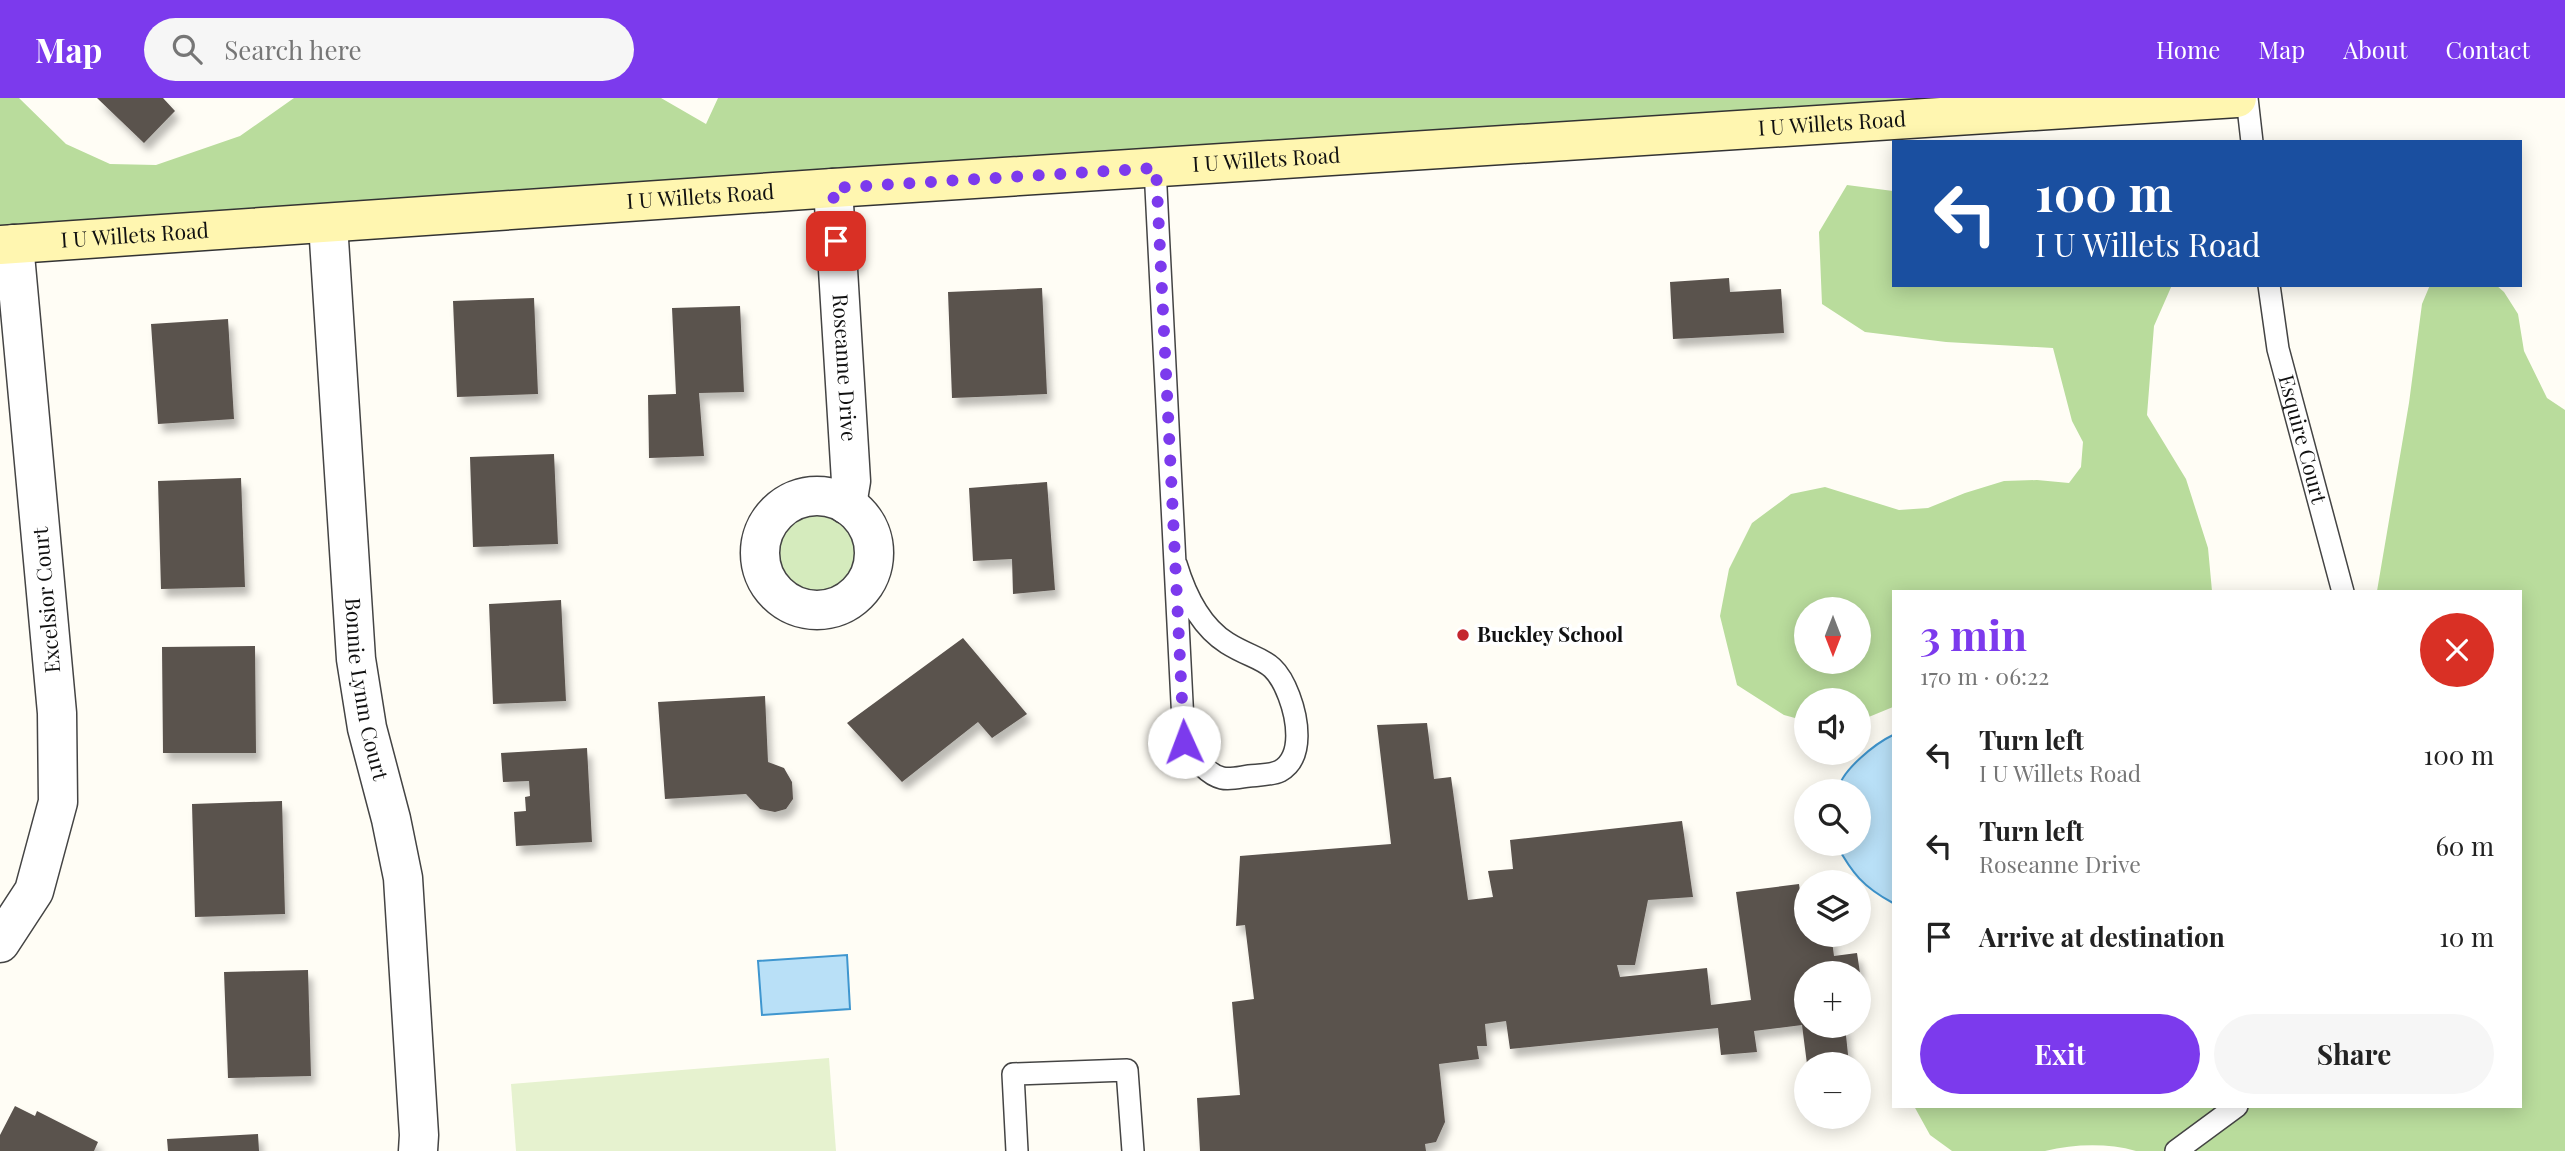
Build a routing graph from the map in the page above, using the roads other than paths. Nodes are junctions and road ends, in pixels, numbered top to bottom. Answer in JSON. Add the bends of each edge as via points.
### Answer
{"nodes":[{"id":1,"x":2237,"y":98,"type":"edge"},
{"id":2,"x":2247,"y":98,"type":"edge"},
{"id":3,"x":2252,"y":140,"type":"edge"},
{"id":4,"x":1156,"y":168,"type":"junction"},
{"id":5,"x":833,"y":188,"type":"junction"},
{"id":6,"x":328,"y":224,"type":"junction"},
{"id":7,"x":7,"y":245,"type":"edge"},
{"id":8,"x":2269,"y":287,"type":"edge"},
{"id":9,"x":847,"y":505,"type":"dead end"},
{"id":10,"x":1176,"y":564,"type":"junction"},
{"id":11,"x":2342,"y":590,"type":"edge"},
{"id":12,"x":0,"y":943,"type":"edge"},
{"id":13,"x":2234,"y":1108,"type":"edge"},
{"id":14,"x":418,"y":1151,"type":"edge"},
{"id":15,"x":1017,"y":1151,"type":"edge"},
{"id":16,"x":1133,"y":1151,"type":"edge"},
{"id":17,"x":2176,"y":1151,"type":"edge"}],
"edges":[{"from":1,"to":4,"type":"street","name":"I U Willets Road"},
{"from":2,"to":3,"type":"lane"},
{"from":4,"to":5,"type":"street","name":"I U Willets Road"},
{"from":4,"to":10,"type":"lane"},
{"from":5,"to":6,"type":"street","name":"I U Willets Road"},
{"from":5,"to":9,"type":"street","name":"Roseanne Drive","via":[[851,481]]},
{"from":6,"to":7,"type":"street","name":"I U Willets Road"},
{"from":6,"to":14,"type":"street","name":"Bonnie Lynm Court","via":[[356,659],[402,878]]},
{"from":7,"to":12,"type":"street","name":"Excelsior Court","via":[[57,713],[58,802],[34,891]]},
{"from":8,"to":11,"type":"lane","name":"Esquire Court","via":[[2278,349]]},
{"from":10,"to":10,"type":"lane","via":[[1184,742],[1206,769],[1223,779],[1281,770],[1296,745],[1296,725],[1280,674],[1265,660],[1226,643],[1209,629],[1184,591]]},
{"from":13,"to":17,"type":"lane"},
{"from":15,"to":16,"type":"lane","via":[[1013,1074],[1127,1070]]}]}
